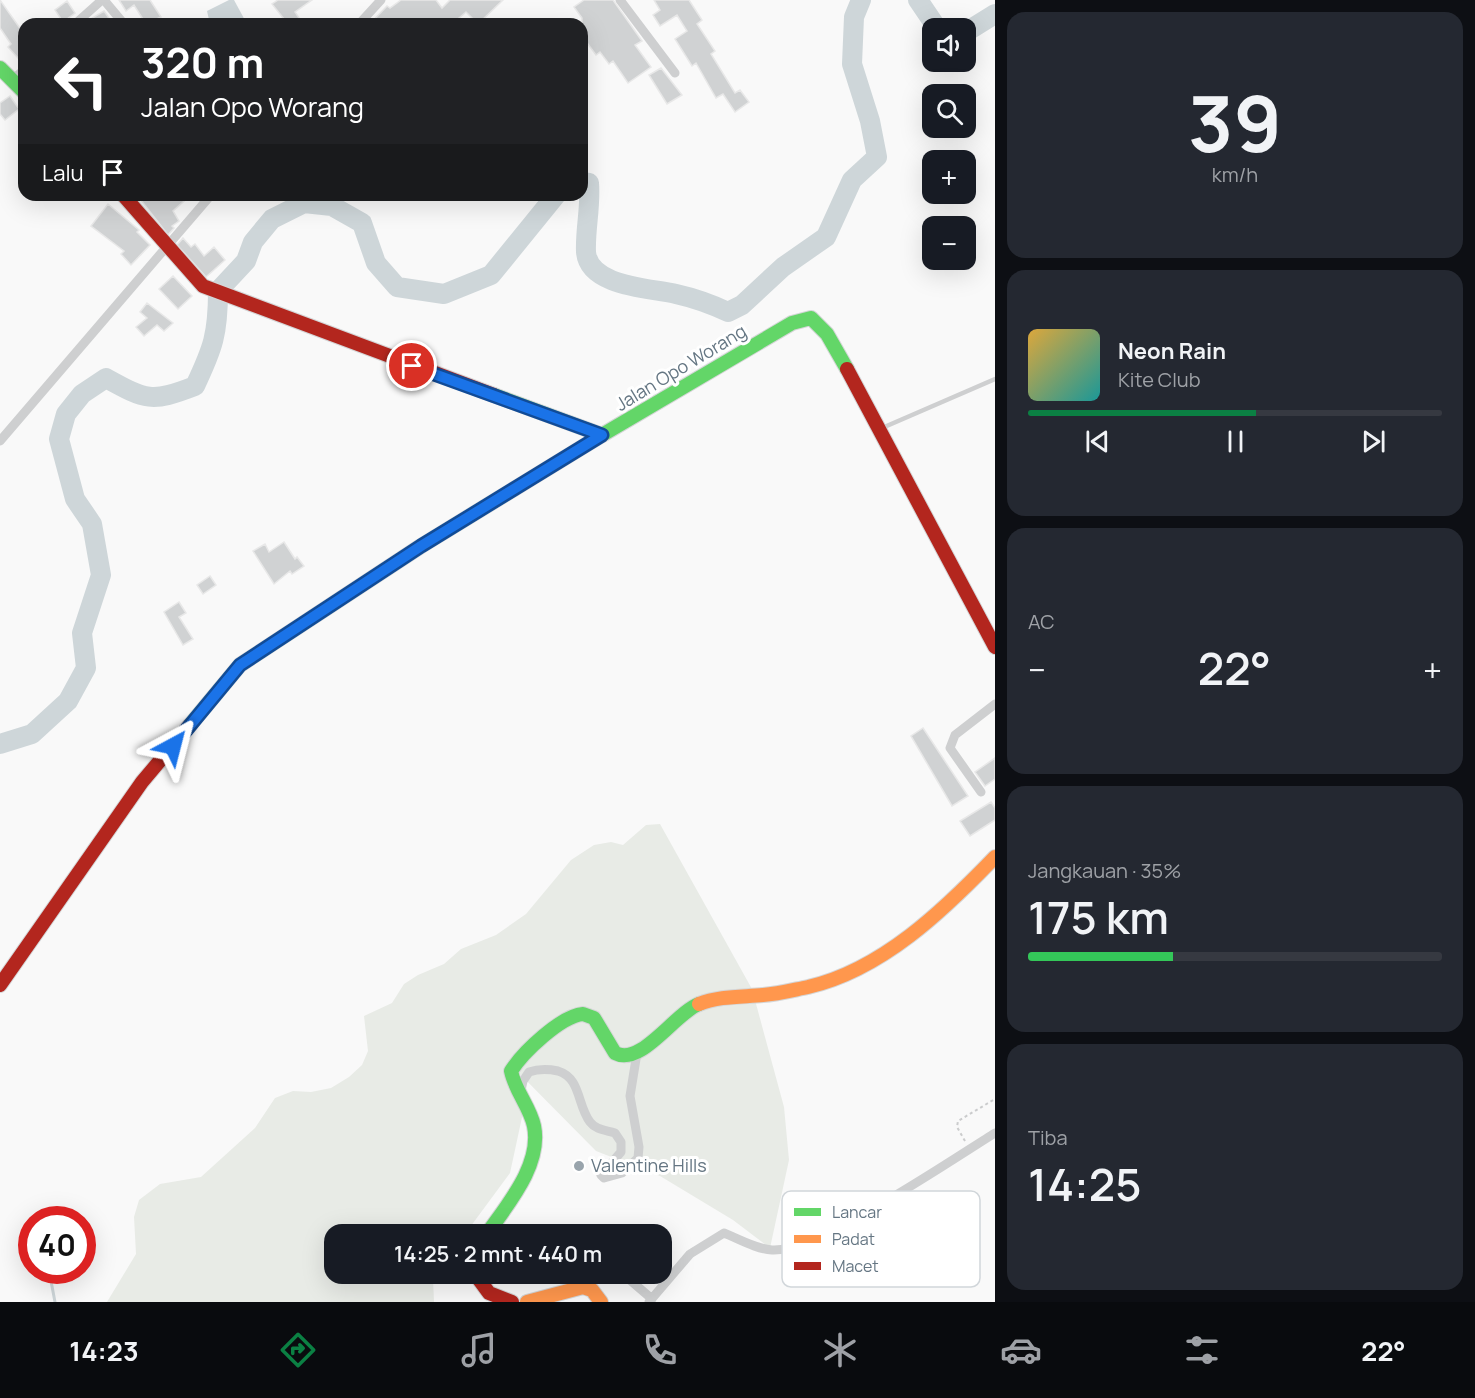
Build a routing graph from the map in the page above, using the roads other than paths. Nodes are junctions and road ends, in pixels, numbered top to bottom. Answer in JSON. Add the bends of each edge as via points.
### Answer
{"nodes":[{"id":1,"x":103,"y":0,"type":"edge"},
{"id":2,"x":381,"y":0,"type":"edge"},
{"id":3,"x":620,"y":0,"type":"edge"},
{"id":4,"x":82,"y":18,"type":"edge"},
{"id":5,"x":119,"y":18,"type":"edge"},
{"id":6,"x":365,"y":18,"type":"edge"},
{"id":7,"x":0,"y":68,"type":"edge"},
{"id":8,"x":675,"y":73,"type":"dead end"},
{"id":9,"x":18,"y":75,"type":"edge"},
{"id":10,"x":12,"y":80,"type":"junction"},
{"id":11,"x":18,"y":86,"type":"edge"},
{"id":12,"x":128,"y":201,"type":"edge"},
{"id":13,"x":206,"y":201,"type":"edge"},
{"id":14,"x":167,"y":246,"type":"junction"},
{"id":15,"x":995,"y":379,"type":"edge"},
{"id":16,"x":880,"y":429,"type":"junction"},
{"id":17,"x":602,"y":435,"type":"junction"},
{"id":18,"x":0,"y":441,"type":"edge"},
{"id":19,"x":990,"y":625,"type":"edge"},
{"id":20,"x":995,"y":647,"type":"edge"},
{"id":21,"x":995,"y":704,"type":"edge"},
{"id":22,"x":981,"y":792,"type":"dead end"},
{"id":23,"x":995,"y":857,"type":"edge"},
{"id":24,"x":0,"y":985,"type":"edge"},
{"id":25,"x":637,"y":1053,"type":"junction"},
{"id":26,"x":520,"y":1095,"type":"junction"},
{"id":27,"x":995,"y":1133,"type":"edge"},
{"id":28,"x":902,"y":1191,"type":"edge"},
{"id":29,"x":493,"y":1224,"type":"edge"},
{"id":30,"x":782,"y":1249,"type":"edge"},
{"id":31,"x":481,"y":1284,"type":"edge"},
{"id":32,"x":633,"y":1284,"type":"edge"},
{"id":33,"x":650,"y":1300,"type":"edge"},
{"id":34,"x":512,"y":1302,"type":"edge"},
{"id":35,"x":527,"y":1302,"type":"edge"},
{"id":36,"x":601,"y":1302,"type":"edge"}],
"edges":[{"from":1,"to":4,"type":"street"},
{"from":1,"to":5,"type":"street"},
{"from":2,"to":6,"type":"street"},
{"from":3,"to":8,"type":"street"},
{"from":7,"to":10,"type":"street"},
{"from":9,"to":10,"type":"street"},
{"from":10,"to":11,"type":"street"},
{"from":12,"to":14,"type":"street"},
{"from":13,"to":14,"type":"street"},
{"from":14,"to":17,"type":"street","via":[[202,286]]},
{"from":14,"to":18,"type":"street"},
{"from":15,"to":16,"type":"lane"},
{"from":16,"to":17,"type":"street","name":"Jalan Opo Worang","via":[[827,334],[811,318],[792,323]]},
{"from":16,"to":19,"type":"street","name":"Jalan Opo Worang"},
{"from":17,"to":24,"type":"street","via":[[421,546],[240,665],[142,782]]},
{"from":19,"to":20,"type":"street","name":"Jalan Opo Worang"},
{"from":21,"to":22,"type":"street","via":[[955,735],[950,748]]},
{"from":23,"to":25,"type":"street","via":[[962,892],[848,975],[783,993],[695,1005],[674,1018]]},
{"from":25,"to":26,"type":"street","via":[[619,1054],[607,1042],[594,1018],[589,1014],[574,1016],[514,1063],[512,1077]]},
{"from":25,"to":26,"type":"street","via":[[630,1096],[640,1152],[635,1163],[615,1177],[601,1175],[621,1152],[619,1138],[590,1122],[572,1080],[565,1074],[540,1069],[529,1072]]},
{"from":26,"to":29,"type":"street","via":[[534,1126],[535,1150],[529,1167]]},
{"from":27,"to":28,"type":"street"},
{"from":30,"to":33,"type":"street","via":[[771,1250],[724,1233],[690,1254]]},
{"from":31,"to":34,"type":"street","via":[[494,1297]]},
{"from":32,"to":33,"type":"street"},
{"from":35,"to":36,"type":"street","via":[[583,1287],[592,1290]]}]}
